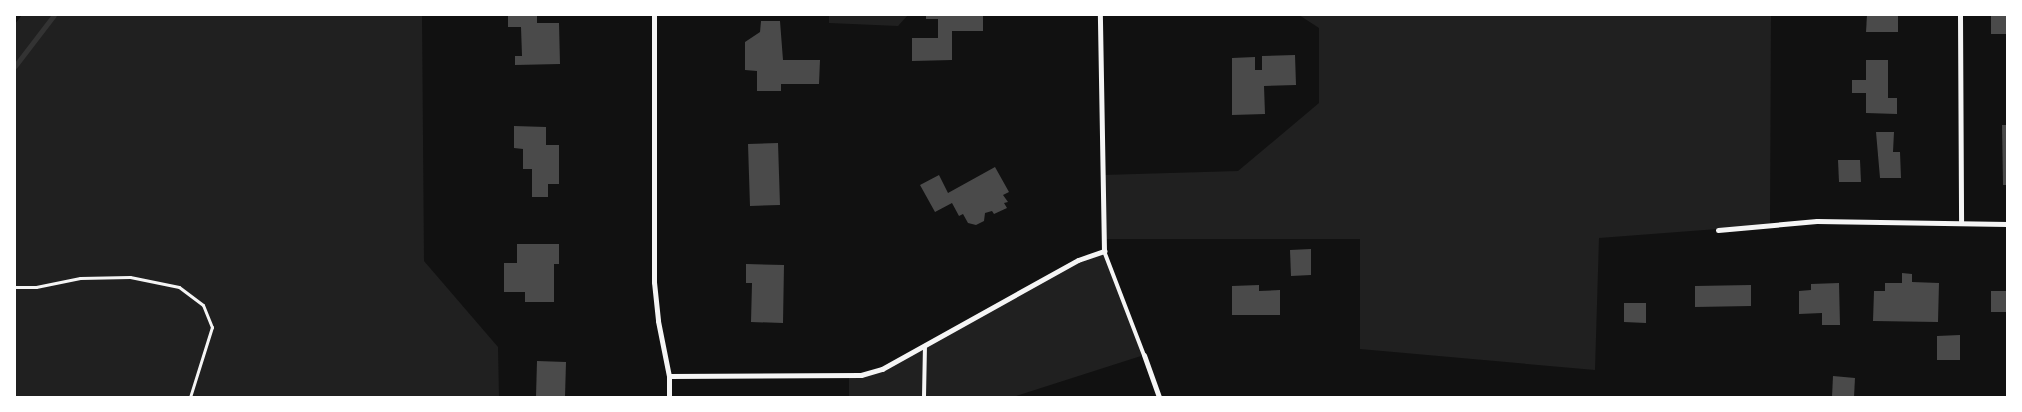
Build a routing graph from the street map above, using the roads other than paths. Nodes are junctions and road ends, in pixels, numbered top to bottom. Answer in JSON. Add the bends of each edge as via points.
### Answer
{"nodes":[{"id":1,"x":654,"y":15,"type":"edge"},
{"id":2,"x":1100,"y":15,"type":"edge"},
{"id":3,"x":1960,"y":15,"type":"edge"},
{"id":4,"x":1961,"y":221,"type":"junction"},
{"id":5,"x":2007,"y":224,"type":"edge"},
{"id":6,"x":1718,"y":230,"type":"dead end"},
{"id":7,"x":1104,"y":251,"type":"junction"},
{"id":8,"x":925,"y":346,"type":"junction"},
{"id":9,"x":1144,"y":355,"type":"joint"},
{"id":10,"x":669,"y":376,"type":"junction"},
{"id":11,"x":669,"y":397,"type":"edge"},
{"id":12,"x":924,"y":397,"type":"edge"},
{"id":13,"x":1159,"y":397,"type":"edge"}],
"edges":[{"from":1,"to":10,"type":"street","via":[[654,282]]},
{"from":2,"to":7,"type":"street"},
{"from":3,"to":4,"type":"street"},
{"from":4,"to":5,"type":"street"},
{"from":4,"to":6,"type":"street","via":[[1817,221]]},
{"from":7,"to":8,"type":"street","via":[[1078,260]]},
{"from":7,"to":9,"type":"lane"},
{"from":8,"to":10,"type":"street","via":[[882,369],[861,375]]},
{"from":8,"to":12,"type":"lane"},
{"from":9,"to":13,"type":"street"},
{"from":10,"to":11,"type":"street"}]}
